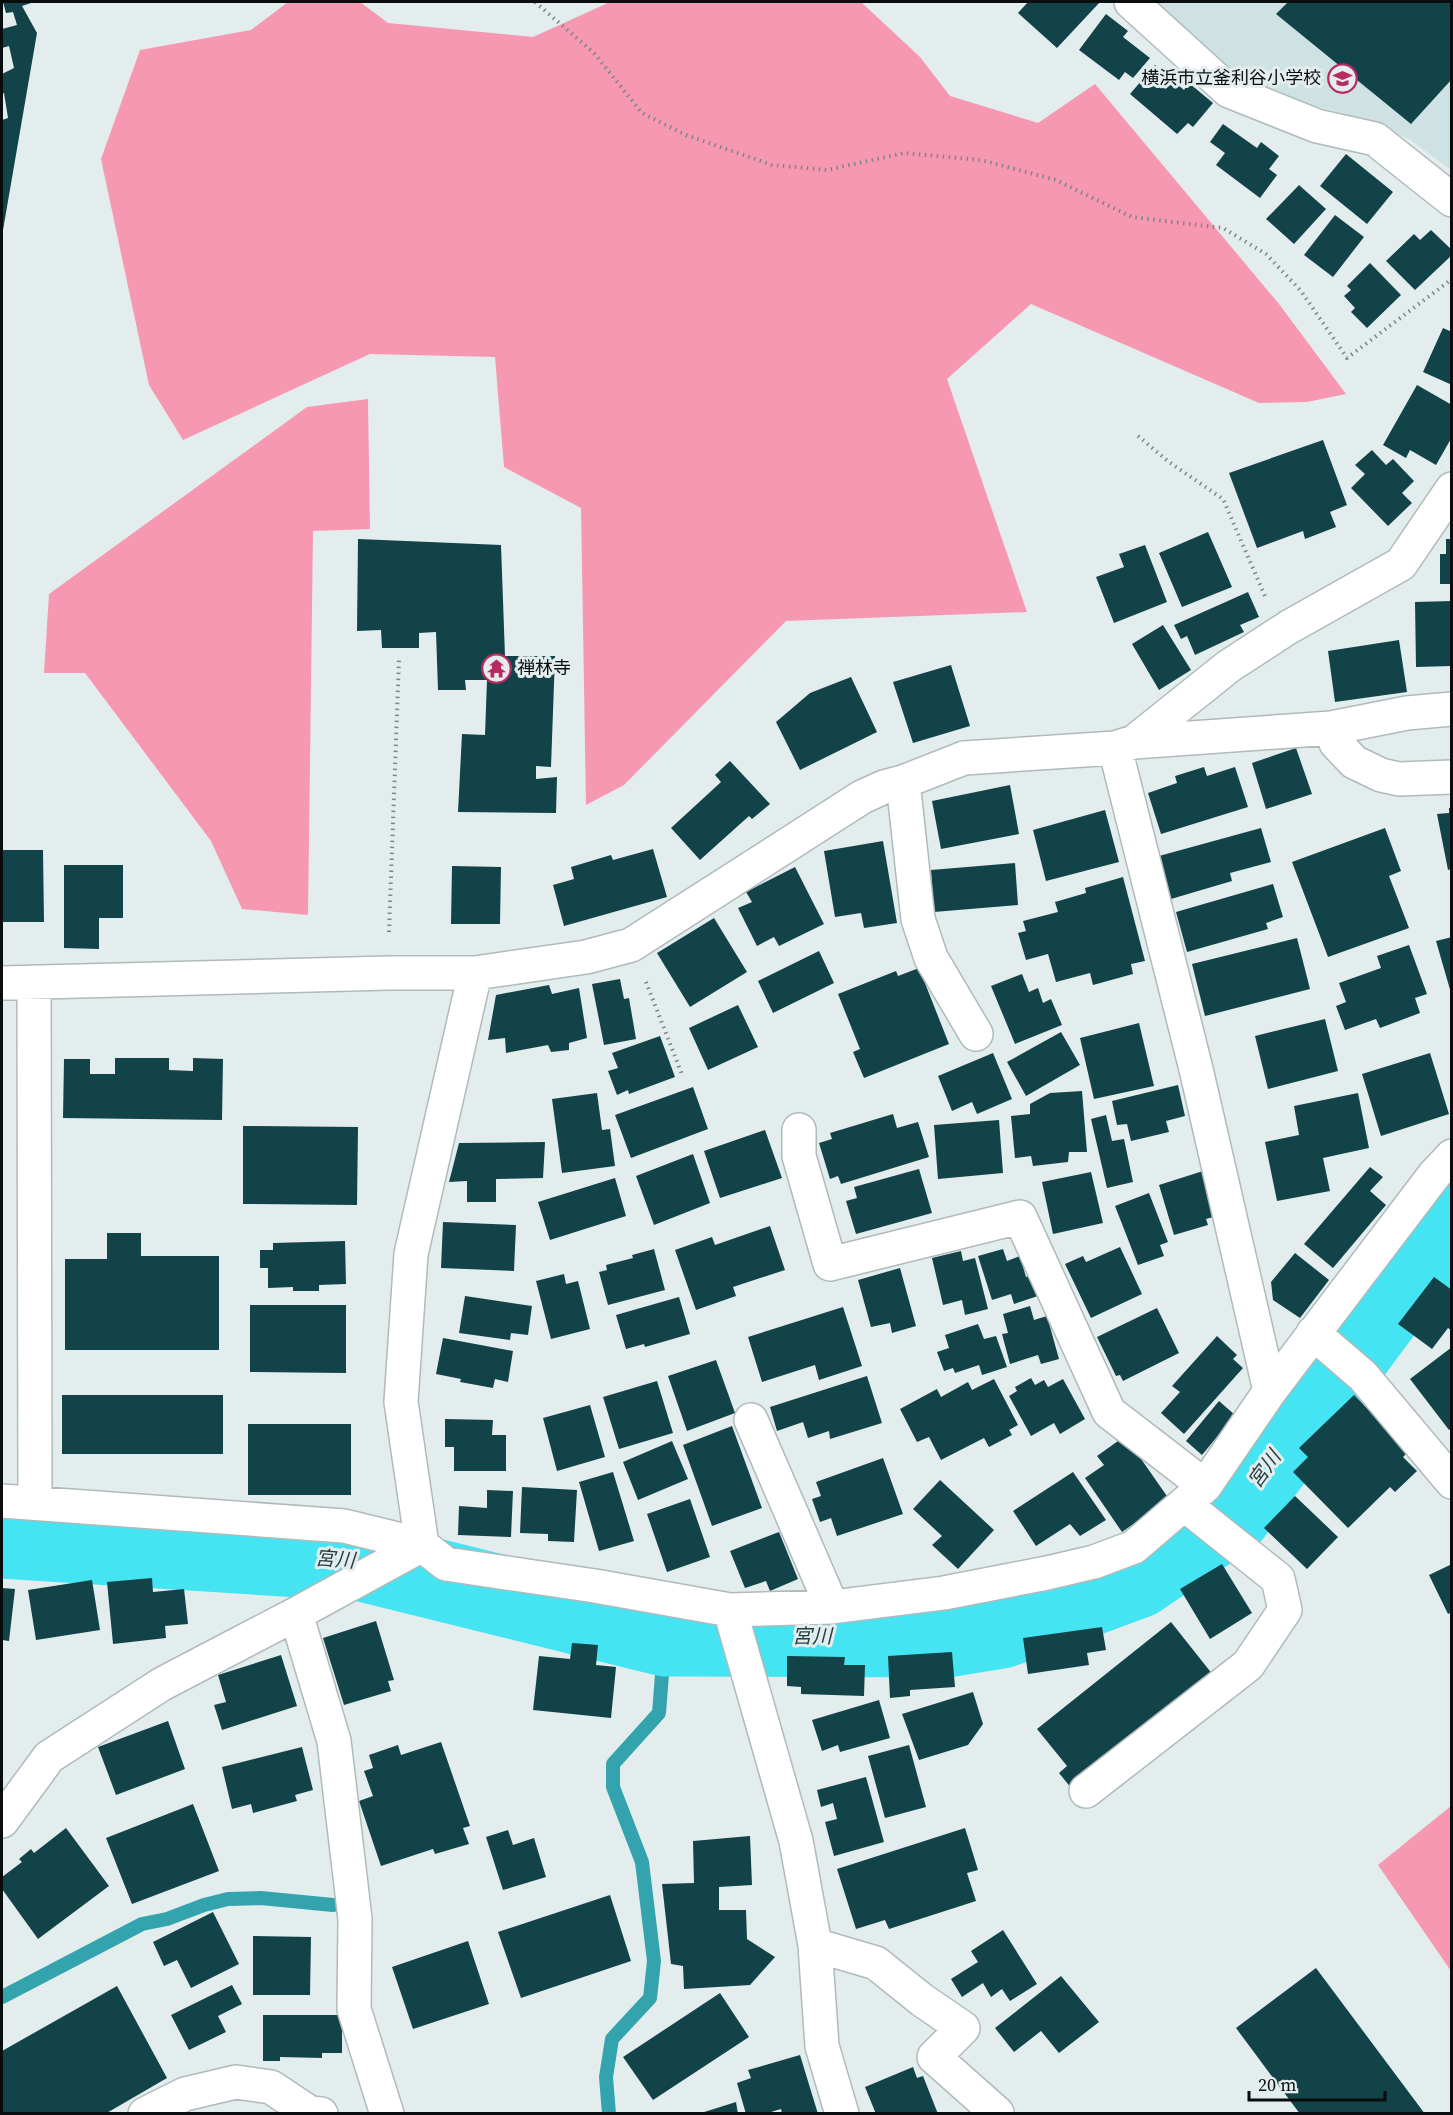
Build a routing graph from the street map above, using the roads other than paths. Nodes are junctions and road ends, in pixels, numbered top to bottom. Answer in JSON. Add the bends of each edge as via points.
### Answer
{"nodes":[{"id":1,"x":1131,"y":2,"type":"edge"},
{"id":2,"x":1452,"y":200,"type":"edge"},
{"id":3,"x":1452,"y":489,"type":"edge"},
{"id":4,"x":1452,"y":709,"type":"edge"},
{"id":5,"x":1331,"y":728,"type":"junction"},
{"id":6,"x":1124,"y":745,"type":"junction"},
{"id":7,"x":1452,"y":777,"type":"edge"},
{"id":8,"x":903,"y":782,"type":"junction"},
{"id":9,"x":475,"y":973,"type":"junction"},
{"id":10,"x":34,"y":982,"type":"junction"},
{"id":11,"x":2,"y":983,"type":"edge"},
{"id":12,"x":976,"y":1034,"type":"dead end"},
{"id":13,"x":799,"y":1130,"type":"dead end"},
{"id":14,"x":1452,"y":1156,"type":"edge"},
{"id":15,"x":1313,"y":1333,"type":"junction"},
{"id":16,"x":1270,"y":1392,"type":"junction"},
{"id":17,"x":751,"y":1420,"type":"dead end"},
{"id":18,"x":1452,"y":1482,"type":"edge"},
{"id":19,"x":1195,"y":1495,"type":"junction"},
{"id":20,"x":2,"y":1501,"type":"edge"},
{"id":21,"x":35,"y":1502,"type":"junction"},
{"id":22,"x":422,"y":1545,"type":"junction"},
{"id":23,"x":832,"y":1607,"type":"junction"},
{"id":24,"x":730,"y":1610,"type":"junction"},
{"id":25,"x":296,"y":1614,"type":"junction"},
{"id":26,"x":1086,"y":1791,"type":"dead end"},
{"id":27,"x":2,"y":1821,"type":"edge"},
{"id":28,"x":815,"y":1946,"type":"junction"},
{"id":29,"x":997,"y":2113,"type":"edge"},
{"id":30,"x":145,"y":2114,"type":"edge"},
{"id":31,"x":321,"y":2114,"type":"edge"},
{"id":32,"x":387,"y":2114,"type":"edge"},
{"id":33,"x":842,"y":2114,"type":"edge"}],
"edges":[{"from":1,"to":2,"type":"street","via":[[1229,91],[1317,126],[1375,139]]},
{"from":3,"to":6,"type":"street","via":[[1401,564],[1281,632]]},
{"from":4,"to":5,"type":"street","via":[[1407,713]]},
{"from":5,"to":6,"type":"street"},
{"from":5,"to":7,"type":"street","via":[[1336,743],[1354,762],[1382,775],[1399,779]]},
{"from":6,"to":8,"type":"street","via":[[964,758]]},
{"from":6,"to":16,"type":"street"},
{"from":8,"to":9,"type":"street","via":[[862,797],[631,945],[549,964]]},
{"from":8,"to":12,"type":"street","via":[[918,919],[931,958]]},
{"from":9,"to":10,"type":"street"},
{"from":9,"to":22,"type":"street","via":[[411,1254],[401,1402]]},
{"from":10,"to":11,"type":"street"},
{"from":10,"to":21,"type":"street"},
{"from":13,"to":19,"type":"street","via":[[800,1156],[830,1264],[1020,1217],[1109,1412]]},
{"from":14,"to":15,"type":"street"},
{"from":15,"to":16,"type":"street"},
{"from":15,"to":18,"type":"street","via":[[1363,1376]]},
{"from":16,"to":19,"type":"street"},
{"from":17,"to":23,"type":"street"},
{"from":19,"to":23,"type":"street","via":[[1134,1547],[1094,1562],[944,1593]]},
{"from":19,"to":26,"type":"street","via":[[1278,1579],[1285,1610],[1248,1665]]},
{"from":20,"to":21,"type":"street"},
{"from":21,"to":22,"type":"street","via":[[344,1526]]},
{"from":22,"to":24,"type":"street","via":[[446,1564]]},
{"from":22,"to":25,"type":"street"},
{"from":23,"to":24,"type":"street"},
{"from":24,"to":28,"type":"street","via":[[796,1840]]},
{"from":25,"to":27,"type":"street","via":[[162,1684],[49,1757]]},
{"from":25,"to":32,"type":"street","via":[[334,1741],[355,1919],[354,2009]]},
{"from":28,"to":29,"type":"street","via":[[876,1963],[963,2028],[934,2057]]},
{"from":28,"to":33,"type":"street","via":[[822,2046]]},
{"from":30,"to":31,"type":"street","via":[[185,2094],[236,2082],[271,2087],[310,2113]]}]}
